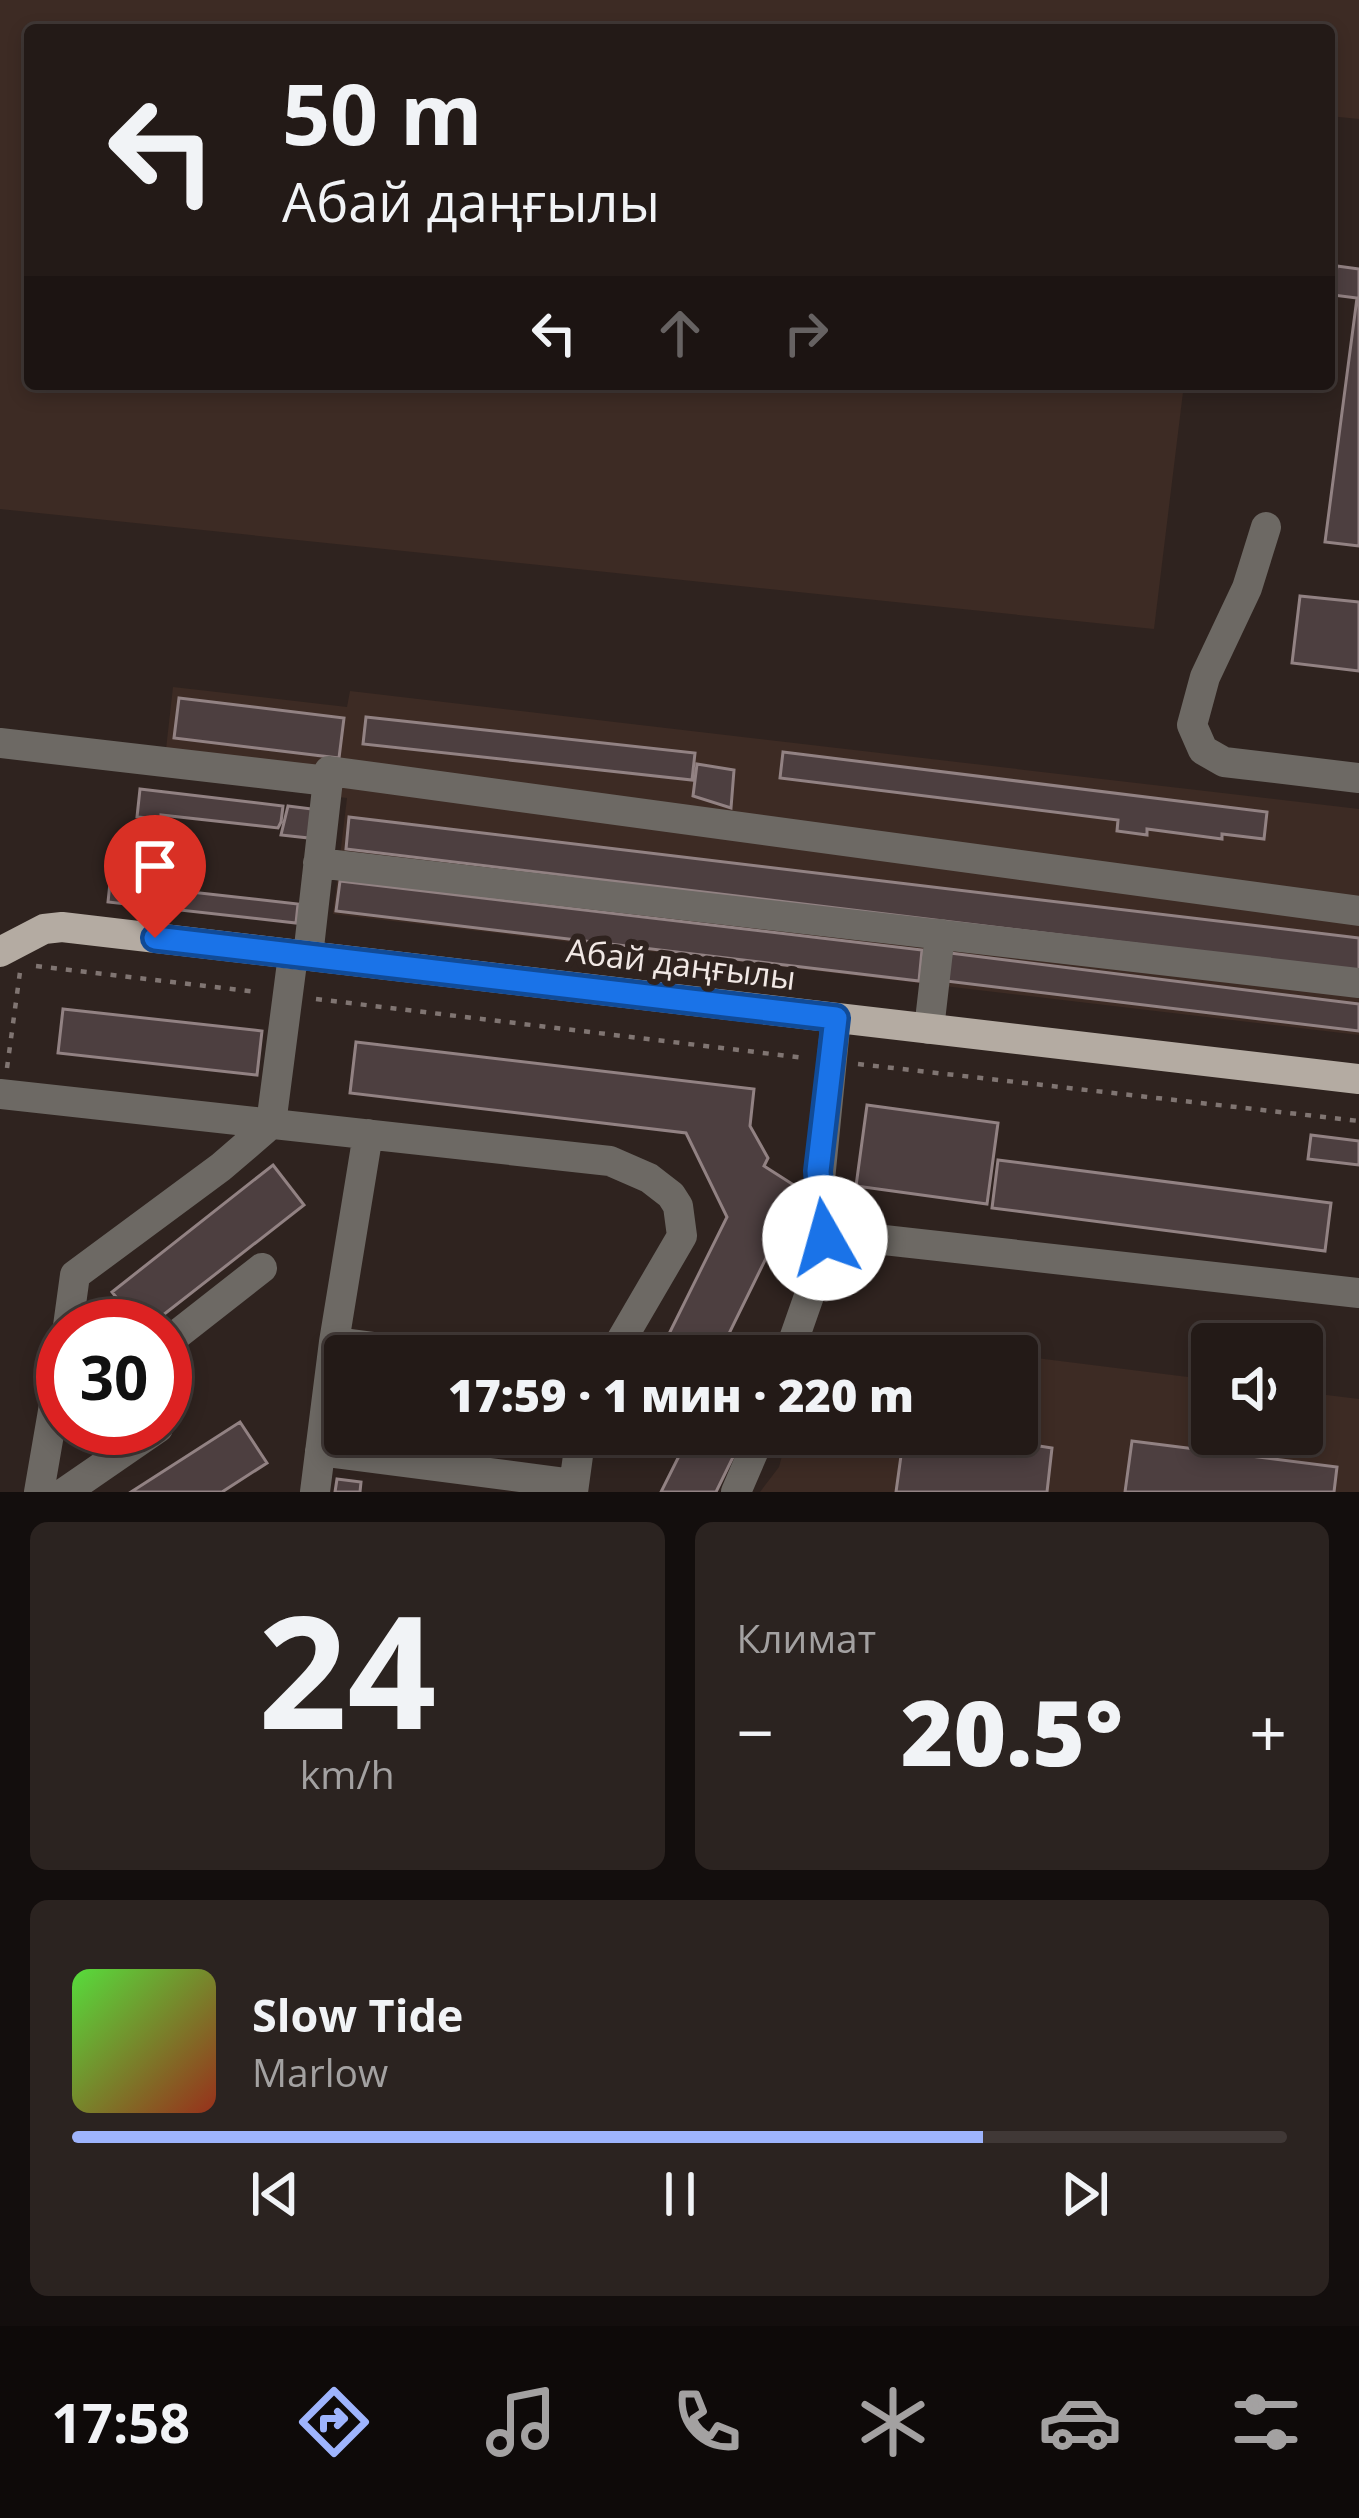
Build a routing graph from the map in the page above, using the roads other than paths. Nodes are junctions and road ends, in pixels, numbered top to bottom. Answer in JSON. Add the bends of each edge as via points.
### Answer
{"nodes":[{"id":1,"x":1266,"y":527,"type":"dead end"},
{"id":2,"x":0,"y":743,"type":"edge"},
{"id":3,"x":328,"y":776,"type":"junction"},
{"id":4,"x":1359,"y":778,"type":"edge"},
{"id":5,"x":318,"y":863,"type":"junction"},
{"id":6,"x":1359,"y":911,"type":"edge"},
{"id":7,"x":940,"y":934,"type":"junction"},
{"id":8,"x":0,"y":952,"type":"edge"},
{"id":9,"x":301,"y":956,"type":"junction"},
{"id":10,"x":1359,"y":982,"type":"edge"},
{"id":11,"x":836,"y":1018,"type":"junction"},
{"id":12,"x":929,"y":1029,"type":"junction"},
{"id":13,"x":1359,"y":1079,"type":"edge"},
{"id":14,"x":2,"y":1094,"type":"edge"},
{"id":15,"x":272,"y":1124,"type":"junction"},
{"id":16,"x":368,"y":1134,"type":"junction"},
{"id":17,"x":828,"y":1211,"type":"junction"},
{"id":18,"x":262,"y":1268,"type":"dead end"},
{"id":19,"x":1359,"y":1293,"type":"edge"},
{"id":20,"x":74,"y":1299,"type":"edge"},
{"id":21,"x":192,"y":1323,"type":"edge"},
{"id":22,"x":335,"y":1335,"type":"edge"},
{"id":23,"x":624,"y":1335,"type":"edge"},
{"id":24,"x":795,"y":1335,"type":"edge"},
{"id":25,"x":324,"y":1420,"type":"edge"},
{"id":26,"x":320,"y":1451,"type":"junction"},
{"id":27,"x":45,"y":1455,"type":"edge"},
{"id":28,"x":118,"y":1455,"type":"edge"},
{"id":29,"x":578,"y":1455,"type":"edge"},
{"id":30,"x":752,"y":1455,"type":"edge"},
{"id":31,"x":573,"y":1488,"type":"edge"},
{"id":32,"x":39,"y":1492,"type":"edge"},
{"id":33,"x":64,"y":1492,"type":"edge"},
{"id":34,"x":315,"y":1492,"type":"edge"},
{"id":35,"x":736,"y":1492,"type":"edge"}],
"edges":[{"from":1,"to":4,"type":"street","via":[[1192,725],[1203,750],[1223,762]]},
{"from":2,"to":3,"type":"street"},
{"from":3,"to":5,"type":"street"},
{"from":3,"to":6,"type":"street"},
{"from":5,"to":7,"type":"street"},
{"from":5,"to":9,"type":"street"},
{"from":7,"to":10,"type":"street"},
{"from":7,"to":12,"type":"street"},
{"from":8,"to":9,"type":"main road","name":"Абай даңғылы","via":[[62,928]]},
{"from":9,"to":11,"type":"main road","name":"Абай даңғылы"},
{"from":9,"to":15,"type":"street","via":[[288,996]]},
{"from":11,"to":12,"type":"main road","name":"Абай даңғылы"},
{"from":11,"to":17,"type":"street","via":[[818,1171]]},
{"from":12,"to":13,"type":"main road","name":"Абай даңғылы"},
{"from":14,"to":15,"type":"street"},
{"from":15,"to":16,"type":"street"},
{"from":15,"to":20,"type":"street","via":[[74,1275]]},
{"from":16,"to":22,"type":"street"},
{"from":16,"to":23,"type":"street","via":[[610,1161],[671,1195],[682,1236]]},
{"from":17,"to":19,"type":"street","via":[[857,1237]]},
{"from":17,"to":24,"type":"street","via":[[822,1259]]},
{"from":18,"to":21,"type":"street"},
{"from":25,"to":26,"type":"street"},
{"from":26,"to":31,"type":"street"},
{"from":26,"to":34,"type":"street"},
{"from":27,"to":32,"type":"street"},
{"from":28,"to":33,"type":"street"},
{"from":29,"to":31,"type":"street"},
{"from":30,"to":35,"type":"street"}]}
